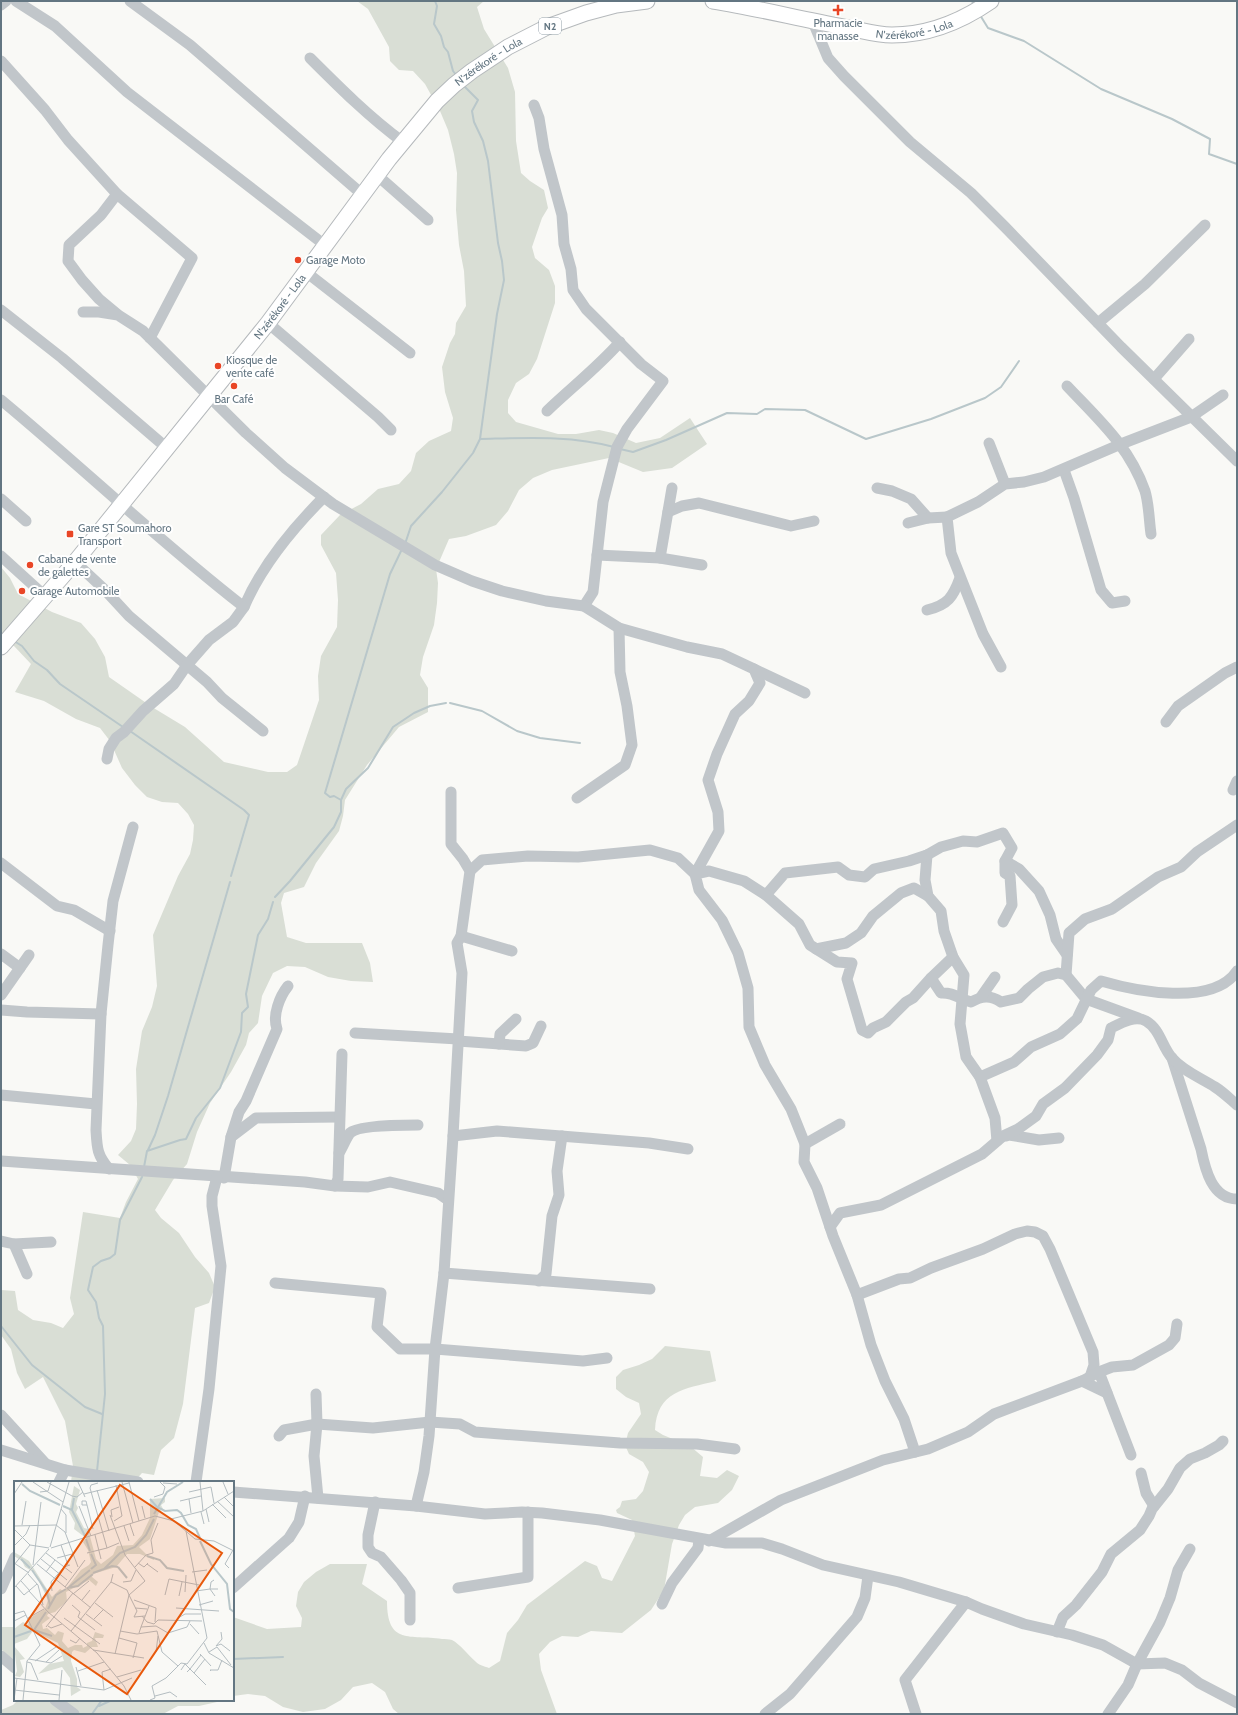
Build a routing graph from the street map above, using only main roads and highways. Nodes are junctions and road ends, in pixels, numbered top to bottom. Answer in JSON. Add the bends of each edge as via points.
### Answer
{"nodes":[{"id":1,"x":646,"y":1,"type":"edge"},
{"id":2,"x":713,"y":1,"type":"edge"},
{"id":3,"x":991,"y":1,"type":"edge"},
{"id":4,"x":617,"y":3,"type":"edge"},
{"id":5,"x":1,"y":647,"type":"edge"}],
"edges":[{"from":1,"to":4,"type":"highway","name":"N'zérékoré - Lola","number":"N2"},
{"from":2,"to":3,"type":"highway","name":"N'zérékoré - Lola","via":[[892,35],[933,29],[953,23]]},
{"from":4,"to":5,"type":"highway","name":"N'zérékoré - Lola","number":"N2","via":[[547,27],[508,47],[458,81],[437,101],[403,142],[268,323],[168,449],[76,562]]}]}
